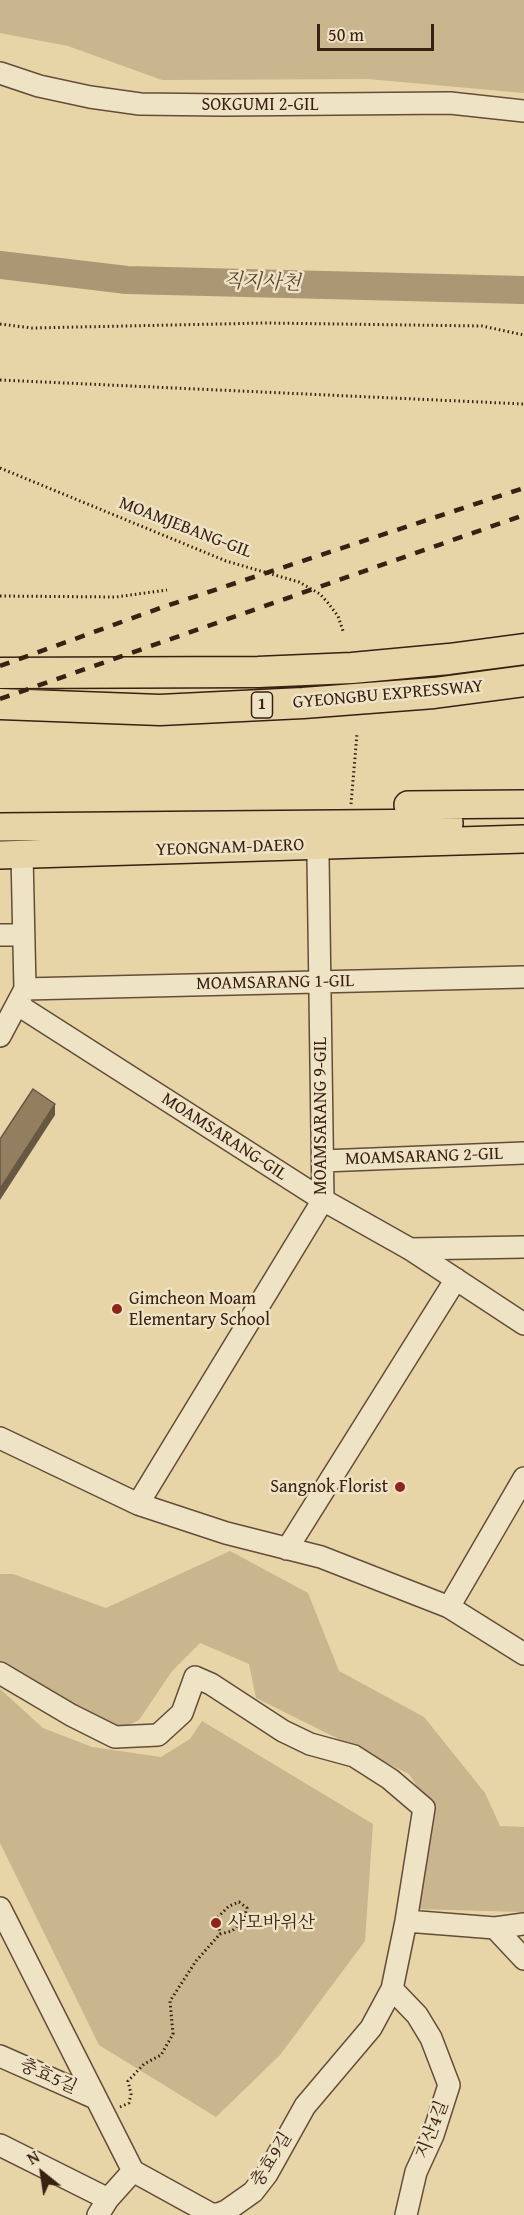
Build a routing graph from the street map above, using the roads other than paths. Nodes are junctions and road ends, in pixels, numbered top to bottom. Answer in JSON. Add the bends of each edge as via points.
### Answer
{"nodes":[{"id":1,"x":0,"y":73,"type":"edge"},
{"id":2,"x":524,"y":111,"type":"edge"},
{"id":3,"x":524,"y":649,"type":"edge"},
{"id":4,"x":0,"y":673,"type":"edge"},
{"id":5,"x":524,"y":681,"type":"edge"},
{"id":6,"x":0,"y":704,"type":"edge"},
{"id":7,"x":524,"y":804,"type":"edge"},
{"id":8,"x":524,"y":822,"type":"edge"},
{"id":9,"x":0,"y":827,"type":"edge"},
{"id":10,"x":461,"y":832,"type":"junction"},
{"id":11,"x":286,"y":835,"type":"junction"},
{"id":12,"x":524,"y":839,"type":"edge"},
{"id":13,"x":11,"y":855,"type":"edge"},
{"id":14,"x":524,"y":855,"type":"edge"},
{"id":15,"x":318,"y":856,"type":"junction"},
{"id":16,"x":0,"y":935,"type":"edge"},
{"id":17,"x":23,"y":935,"type":"junction"},
{"id":18,"x":524,"y":977,"type":"edge"},
{"id":19,"x":320,"y":982,"type":"junction"},
{"id":20,"x":22,"y":997,"type":"junction"},
{"id":21,"x":0,"y":1036,"type":"edge"},
{"id":22,"x":524,"y":1153,"type":"edge"},
{"id":23,"x":323,"y":1161,"type":"junction"},
{"id":24,"x":323,"y":1200,"type":"junction"},
{"id":25,"x":524,"y":1247,"type":"edge"},
{"id":26,"x":410,"y":1249,"type":"junction"},
{"id":27,"x":456,"y":1279,"type":"junction"},
{"id":28,"x":524,"y":1324,"type":"edge"},
{"id":29,"x":0,"y":1438,"type":"edge"},
{"id":30,"x":524,"y":1478,"type":"edge"},
{"id":31,"x":138,"y":1504,"type":"junction"},
{"id":32,"x":287,"y":1549,"type":"junction"},
{"id":33,"x":449,"y":1607,"type":"junction"},
{"id":34,"x":524,"y":1654,"type":"edge"},
{"id":35,"x":0,"y":1673,"type":"edge"},
{"id":36,"x":0,"y":1908,"type":"edge"},
{"id":37,"x":406,"y":1921,"type":"junction"},
{"id":38,"x":524,"y":1924,"type":"edge"},
{"id":39,"x":495,"y":1928,"type":"junction"},
{"id":40,"x":524,"y":1959,"type":"edge"},
{"id":41,"x":392,"y":1989,"type":"junction"},
{"id":42,"x":0,"y":2056,"type":"edge"},
{"id":43,"x":98,"y":2103,"type":"junction"},
{"id":44,"x":0,"y":2145,"type":"edge"},
{"id":45,"x":133,"y":2171,"type":"junction"},
{"id":46,"x":103,"y":2207,"type":"edge"},
{"id":47,"x":406,"y":2215,"type":"edge"}],
"edges":[{"from":1,"to":2,"type":"street","name":"SOKGUMI 2-GIL","via":[[39,86],[140,104],[450,103]]},
{"from":3,"to":4,"type":"highway","name":"GYEONGBU EXPRESSWAY","number":"1","via":[[363,667],[270,672]]},
{"from":5,"to":6,"type":"highway","name":"GYEONGBU EXPRESSWAY","number":"1","via":[[303,704],[160,710]]},
{"from":7,"to":11,"type":"main road","via":[[351,806]]},
{"from":8,"to":10,"type":"main road"},
{"from":9,"to":11,"type":"main road","name":"YEONGNAM-DAERO"},
{"from":10,"to":11,"type":"main road","name":"YEONGNAM-DAERO"},
{"from":10,"to":12,"type":"main road"},
{"from":11,"to":13,"type":"main road","name":"YEONGNAM-DAERO"},
{"from":11,"to":15,"type":"main road"},
{"from":13,"to":17,"type":"street"},
{"from":14,"to":15,"type":"main road"},
{"from":15,"to":19,"type":"street","name":"MOAMSARANG 9-GIL"},
{"from":16,"to":17,"type":"street"},
{"from":17,"to":20,"type":"street"},
{"from":18,"to":19,"type":"street","name":"MOAMSARANG 1-GIL"},
{"from":19,"to":20,"type":"street","name":"MOAMSARANG 1-GIL"},
{"from":19,"to":23,"type":"street","name":"MOAMSARANG 9-GIL"},
{"from":20,"to":21,"type":"street"},
{"from":20,"to":24,"type":"street","name":"MOAMSARANG-GIL"},
{"from":22,"to":23,"type":"street","name":"MOAMSARANG 2-GIL"},
{"from":23,"to":24,"type":"street","name":"MOAMSARANG 9-GIL"},
{"from":24,"to":26,"type":"street","name":"MOAMSARANG-GIL"},
{"from":24,"to":31,"type":"street","name":"MOAMSARANG 9-GIL"},
{"from":25,"to":26,"type":"street"},
{"from":26,"to":27,"type":"street","name":"MOAMSARANG-GIL"},
{"from":27,"to":28,"type":"street","name":"MOAMSARANG-GIL"},
{"from":27,"to":32,"type":"street"},
{"from":29,"to":31,"type":"street"},
{"from":30,"to":33,"type":"street"},
{"from":31,"to":32,"type":"street"},
{"from":32,"to":33,"type":"street","via":[[321,1557]]},
{"from":33,"to":34,"type":"street"},
{"from":35,"to":37,"type":"street","name":"충효9길","via":[[115,1737],[158,1735],[182,1713],[195,1677],[283,1731],[310,1744],[354,1756],[390,1779],[424,1808]]},
{"from":36,"to":43,"type":"street"},
{"from":37,"to":39,"type":"street"},
{"from":37,"to":41,"type":"street","name":"충효9길"},
{"from":38,"to":39,"type":"street"},
{"from":39,"to":40,"type":"street"},
{"from":41,"to":45,"type":"street","name":"충효9길","via":[[371,2028],[305,2106],[267,2174],[253,2192],[226,2211],[211,2214]]},
{"from":41,"to":47,"type":"street","name":"지산4길","via":[[417,2014],[449,2085],[416,2172]]},
{"from":42,"to":43,"type":"street","name":"충효5길"},
{"from":43,"to":45,"type":"street"},
{"from":44,"to":46,"type":"street"},
{"from":45,"to":46,"type":"street"}]}
